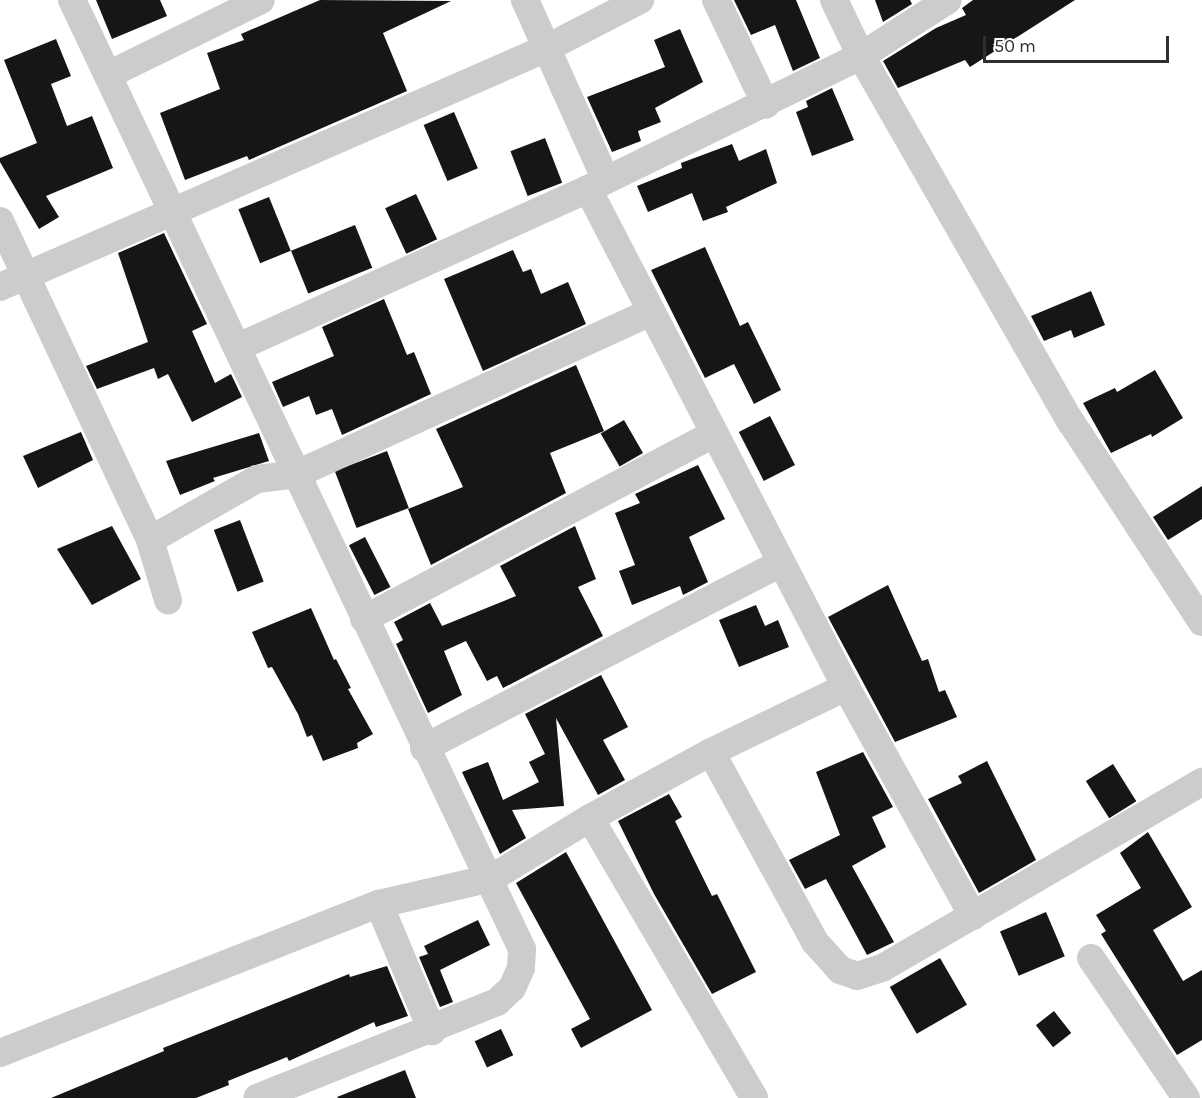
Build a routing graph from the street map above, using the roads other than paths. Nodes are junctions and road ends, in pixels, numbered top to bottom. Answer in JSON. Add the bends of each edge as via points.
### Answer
{"nodes":[{"id":1,"x":72,"y":0,"type":"edge"},
{"id":2,"x":261,"y":0,"type":"edge"},
{"id":3,"x":525,"y":0,"type":"edge"},
{"id":4,"x":640,"y":0,"type":"edge"},
{"id":5,"x":716,"y":0,"type":"edge"},
{"id":6,"x":834,"y":0,"type":"edge"},
{"id":7,"x":948,"y":0,"type":"edge"},
{"id":8,"x":547,"y":48,"type":"junction"},
{"id":9,"x":861,"y":56,"type":"junction"},
{"id":10,"x":108,"y":75,"type":"junction"},
{"id":11,"x":766,"y":105,"type":"junction"},
{"id":12,"x":597,"y":185,"type":"junction"},
{"id":13,"x":173,"y":211,"type":"junction"},
{"id":14,"x":0,"y":221,"type":"edge"},
{"id":15,"x":11,"y":281,"type":"edge"},
{"id":16,"x":649,"y":313,"type":"junction"},
{"id":17,"x":238,"y":347,"type":"junction"},
{"id":18,"x":713,"y":434,"type":"junction"},
{"id":19,"x":297,"y":474,"type":"junction"},
{"id":20,"x":150,"y":540,"type":"junction"},
{"id":21,"x":781,"y":563,"type":"junction"},
{"id":22,"x":168,"y":600,"type":"dead end"},
{"id":23,"x":364,"y":619,"type":"junction"},
{"id":24,"x":1202,"y":622,"type":"edge"},
{"id":25,"x":846,"y":687,"type":"junction"},
{"id":26,"x":424,"y":748,"type":"junction"},
{"id":27,"x":711,"y":752,"type":"junction"},
{"id":28,"x":1202,"y":782,"type":"edge"},
{"id":29,"x":590,"y":818,"type":"junction"},
{"id":30,"x":492,"y":878,"type":"junction"},
{"id":31,"x":379,"y":904,"type":"junction"},
{"id":32,"x":973,"y":916,"type":"junction"},
{"id":33,"x":1091,"y":958,"type":"dead end"},
{"id":34,"x":432,"y":1031,"type":"junction"},
{"id":35,"x":0,"y":1053,"type":"edge"},
{"id":36,"x":257,"y":1098,"type":"edge"},
{"id":37,"x":754,"y":1098,"type":"edge"},
{"id":38,"x":1185,"y":1098,"type":"edge"}],
"edges":[{"from":1,"to":10,"type":"street"},
{"from":2,"to":10,"type":"street"},
{"from":3,"to":8,"type":"street"},
{"from":4,"to":8,"type":"street"},
{"from":5,"to":11,"type":"street"},
{"from":6,"to":9,"type":"street"},
{"from":7,"to":9,"type":"street"},
{"from":8,"to":12,"type":"street"},
{"from":8,"to":13,"type":"street"},
{"from":9,"to":11,"type":"street"},
{"from":9,"to":24,"type":"street","via":[[1071,422]]},
{"from":10,"to":13,"type":"street"},
{"from":11,"to":12,"type":"street"},
{"from":12,"to":16,"type":"street"},
{"from":12,"to":17,"type":"street"},
{"from":13,"to":15,"type":"street"},
{"from":13,"to":17,"type":"street"},
{"from":14,"to":15,"type":"street"},
{"from":15,"to":20,"type":"street"},
{"from":16,"to":18,"type":"street"},
{"from":16,"to":19,"type":"street"},
{"from":17,"to":19,"type":"street"},
{"from":18,"to":21,"type":"street"},
{"from":18,"to":23,"type":"street"},
{"from":19,"to":20,"type":"street","via":[[257,479]]},
{"from":19,"to":23,"type":"street"},
{"from":20,"to":22,"type":"street"},
{"from":21,"to":25,"type":"street"},
{"from":21,"to":26,"type":"street"},
{"from":23,"to":26,"type":"street"},
{"from":25,"to":27,"type":"street"},
{"from":25,"to":32,"type":"street"},
{"from":26,"to":30,"type":"street"},
{"from":27,"to":29,"type":"street"},
{"from":27,"to":32,"type":"street","via":[[815,942],[840,970],[857,976],[884,968]]},
{"from":28,"to":32,"type":"street"},
{"from":29,"to":30,"type":"street"},
{"from":29,"to":37,"type":"street"},
{"from":30,"to":31,"type":"street"},
{"from":30,"to":34,"type":"street","via":[[522,949],[521,969],[512,988],[497,1002]]},
{"from":31,"to":34,"type":"street"},
{"from":31,"to":35,"type":"street"},
{"from":33,"to":38,"type":"street"},
{"from":34,"to":36,"type":"street"}]}
